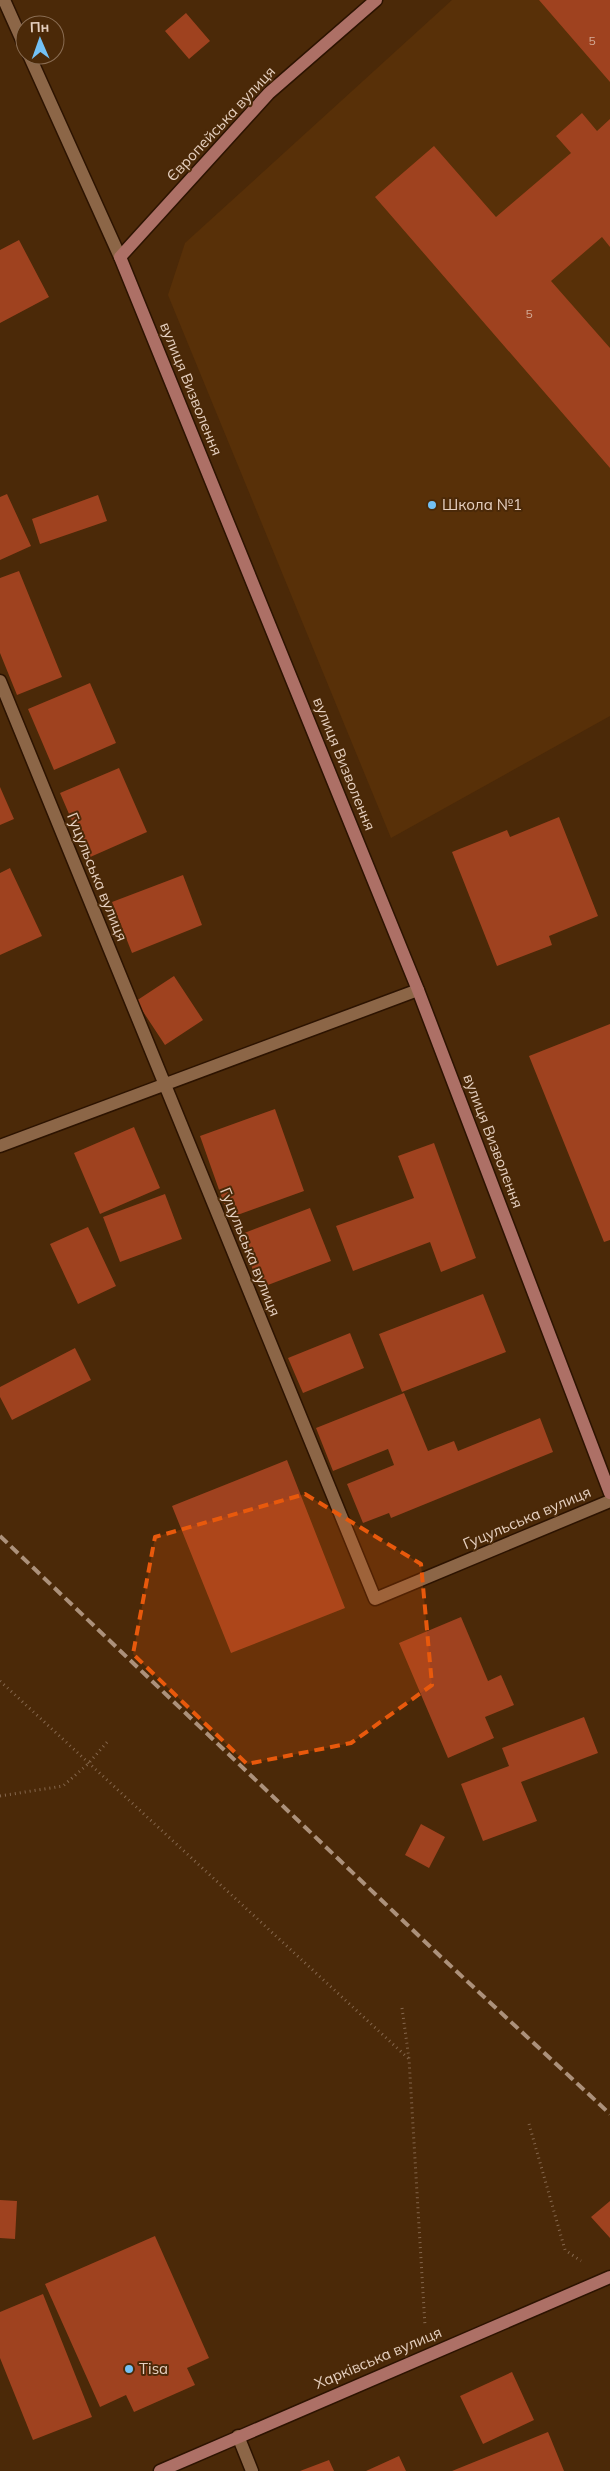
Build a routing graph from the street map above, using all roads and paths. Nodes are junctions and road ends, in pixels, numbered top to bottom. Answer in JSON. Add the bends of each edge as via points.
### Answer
{"nodes":[{"id":1,"x":4,"y":0,"type":"edge"},
{"id":2,"x":376,"y":0,"type":"edge"},
{"id":3,"x":15,"y":25,"type":"edge"},
{"id":4,"x":33,"y":65,"type":"edge"},
{"id":5,"x":120,"y":257,"type":"junction"},
{"id":6,"x":0,"y":681,"type":"edge"},
{"id":7,"x":418,"y":990,"type":"junction"},
{"id":8,"x":163,"y":1086,"type":"junction"},
{"id":9,"x":0,"y":1146,"type":"edge"},
{"id":10,"x":610,"y":1494,"type":"edge"},
{"id":11,"x":610,"y":1501,"type":"edge"},
{"id":12,"x":0,"y":1681,"type":"edge"},
{"id":13,"x":108,"y":1740,"type":"dead end"},
{"id":14,"x":88,"y":1764,"type":"junction"},
{"id":15,"x":0,"y":1796,"type":"edge"},
{"id":16,"x":402,"y":2008,"type":"dead end"},
{"id":17,"x":409,"y":2059,"type":"junction"},
{"id":18,"x":529,"y":2124,"type":"dead end"},
{"id":19,"x":609,"y":2279,"type":"edge"},
{"id":20,"x":427,"y":2354,"type":"junction"},
{"id":21,"x":238,"y":2436,"type":"junction"},
{"id":22,"x":160,"y":2471,"type":"edge"},
{"id":23,"x":252,"y":2471,"type":"edge"}],
"edges":[{"from":1,"to":3,"type":"street"},
{"from":2,"to":5,"type":"street","name":"Європейська вулиця","via":[[269,93]]},
{"from":4,"to":5,"type":"street","name":"вулиця Визволення"},
{"from":5,"to":7,"type":"street","name":"вулиця Визволення"},
{"from":6,"to":8,"type":"street","name":"Гуцульська вулиця"},
{"from":7,"to":8,"type":"street"},
{"from":7,"to":10,"type":"street","name":"вулиця Визволення"},
{"from":8,"to":9,"type":"street"},
{"from":8,"to":11,"type":"street","name":"Гуцульська вулиця","via":[[375,1599]]},
{"from":12,"to":14,"type":"path"},
{"from":13,"to":14,"type":"path"},
{"from":14,"to":15,"type":"path","via":[[63,1786]]},
{"from":14,"to":17,"type":"path"},
{"from":16,"to":17,"type":"path"},
{"from":17,"to":20,"type":"path"},
{"from":18,"to":19,"type":"path","via":[[565,2250]]},
{"from":19,"to":20,"type":"street","name":"Харківська вулиця"},
{"from":20,"to":21,"type":"street","name":"Харківська вулиця"},
{"from":21,"to":22,"type":"street","name":"Харківська вулиця"},
{"from":21,"to":23,"type":"street"}]}
